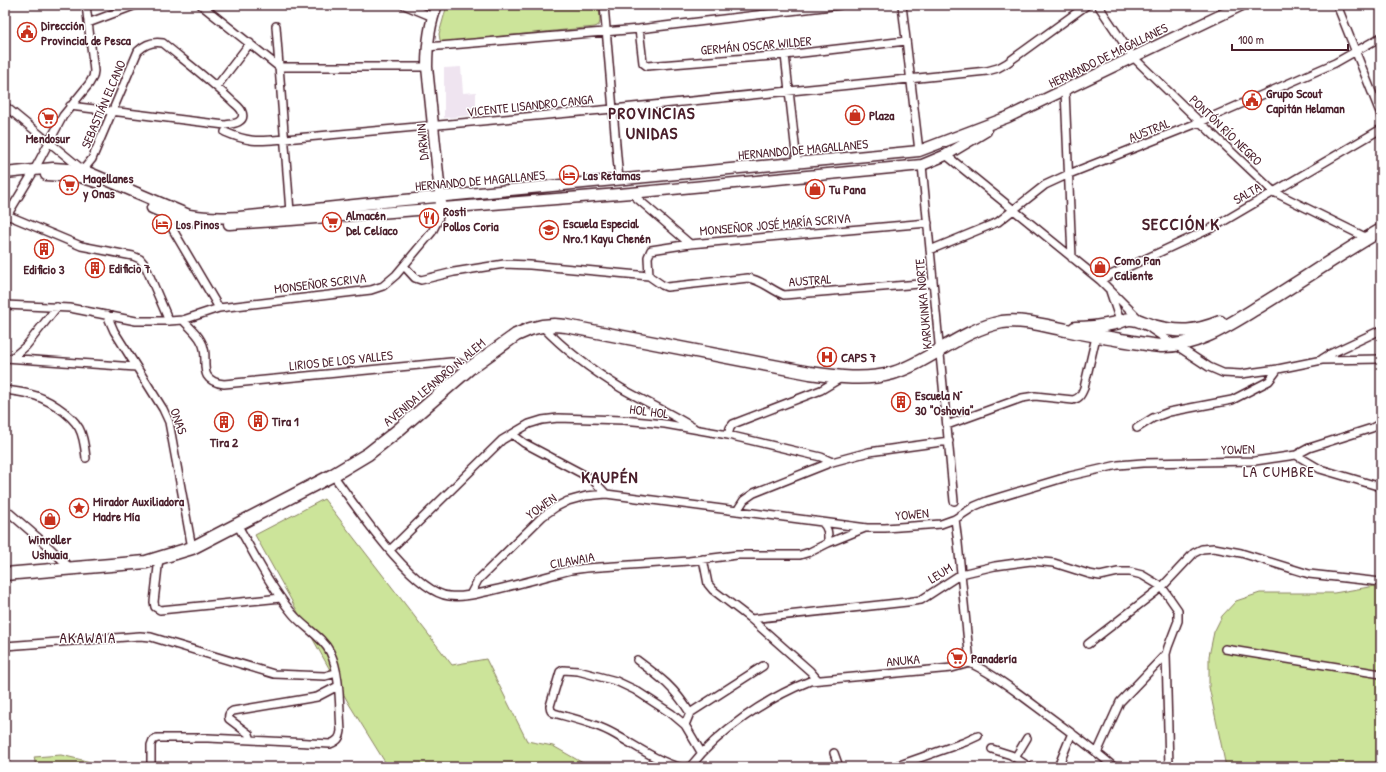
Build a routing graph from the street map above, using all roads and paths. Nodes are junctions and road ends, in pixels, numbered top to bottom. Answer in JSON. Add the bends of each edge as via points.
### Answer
{"nodes":[{"id":1,"x":86,"y":5,"type":"edge"},
{"id":2,"x":136,"y":5,"type":"edge"},
{"id":3,"x":201,"y":5,"type":"edge"},
{"id":4,"x":404,"y":5,"type":"edge"},
{"id":5,"x":437,"y":5,"type":"edge"},
{"id":6,"x":604,"y":5,"type":"edge"},
{"id":7,"x":840,"y":5,"type":"edge"},
{"id":8,"x":902,"y":5,"type":"edge"},
{"id":9,"x":1087,"y":5,"type":"edge"},
{"id":10,"x":1098,"y":5,"type":"edge"},
{"id":11,"x":1242,"y":5,"type":"edge"},
{"id":12,"x":1337,"y":5,"type":"edge"},
{"id":13,"x":781,"y":8,"type":"edge"},
{"id":14,"x":433,"y":17,"type":"junction"},
{"id":15,"x":88,"y":23,"type":"junction"},
{"id":16,"x":276,"y":26,"type":"dead end"},
{"id":17,"x":639,"y":29,"type":"junction"},
{"id":18,"x":607,"y":31,"type":"junction"},
{"id":19,"x":1381,"y":37,"type":"edge"},
{"id":20,"x":906,"y":41,"type":"junction"},
{"id":21,"x":250,"y":43,"type":"junction"},
{"id":22,"x":427,"y":47,"type":"junction"},
{"id":23,"x":1355,"y":52,"type":"junction"},
{"id":24,"x":785,"y":55,"type":"junction"},
{"id":25,"x":1133,"y":57,"type":"junction"},
{"id":26,"x":279,"y":66,"type":"junction"},
{"id":27,"x":427,"y":67,"type":"junction"},
{"id":28,"x":911,"y":79,"type":"junction"},
{"id":29,"x":216,"y":86,"type":"junction"},
{"id":30,"x":1065,"y":90,"type":"junction"},
{"id":31,"x":789,"y":91,"type":"junction"},
{"id":32,"x":5,"y":106,"type":"edge"},
{"id":33,"x":70,"y":106,"type":"junction"},
{"id":34,"x":613,"y":109,"type":"junction"},
{"id":35,"x":112,"y":112,"type":"junction"},
{"id":36,"x":1381,"y":115,"type":"edge"},
{"id":37,"x":1008,"y":118,"type":"junction"},
{"id":38,"x":1200,"y":122,"type":"junction"},
{"id":39,"x":434,"y":126,"type":"junction"},
{"id":40,"x":1381,"y":129,"type":"edge"},
{"id":41,"x":225,"y":132,"type":"dead end"},
{"id":42,"x":285,"y":139,"type":"junction"},
{"id":43,"x":49,"y":141,"type":"junction"},
{"id":44,"x":919,"y":151,"type":"junction"},
{"id":45,"x":946,"y":156,"type":"junction"},
{"id":46,"x":797,"y":162,"type":"junction"},
{"id":47,"x":922,"y":165,"type":"junction"},
{"id":48,"x":83,"y":170,"type":"junction"},
{"id":49,"x":5,"y":173,"type":"edge"},
{"id":50,"x":32,"y":173,"type":"junction"},
{"id":51,"x":1069,"y":174,"type":"junction"},
{"id":52,"x":5,"y":179,"type":"edge"},
{"id":53,"x":619,"y":180,"type":"junction"},
{"id":54,"x":1274,"y":192,"type":"junction"},
{"id":55,"x":631,"y":193,"type":"junction"},
{"id":56,"x":440,"y":197,"type":"junction"},
{"id":57,"x":441,"y":208,"type":"junction"},
{"id":58,"x":1014,"y":211,"type":"junction"},
{"id":59,"x":290,"y":212,"type":"junction"},
{"id":60,"x":173,"y":214,"type":"junction"},
{"id":61,"x":6,"y":217,"type":"edge"},
{"id":62,"x":928,"y":223,"type":"junction"},
{"id":63,"x":1381,"y":230,"type":"edge"},
{"id":64,"x":1367,"y":238,"type":"junction"},
{"id":65,"x":690,"y":244,"type":"junction"},
{"id":66,"x":930,"y":250,"type":"junction"},
{"id":67,"x":1072,"y":258,"type":"junction"},
{"id":68,"x":404,"y":266,"type":"junction"},
{"id":69,"x":649,"y":276,"type":"junction"},
{"id":70,"x":1100,"y":280,"type":"junction"},
{"id":71,"x":932,"y":283,"type":"junction"},
{"id":72,"x":1109,"y":289,"type":"junction"},
{"id":73,"x":1267,"y":302,"type":"junction"},
{"id":74,"x":5,"y":305,"type":"edge"},
{"id":75,"x":57,"y":307,"type":"junction"},
{"id":76,"x":219,"y":308,"type":"junction"},
{"id":77,"x":108,"y":315,"type":"junction"},
{"id":78,"x":183,"y":320,"type":"junction"},
{"id":79,"x":170,"y":321,"type":"junction"},
{"id":80,"x":1119,"y":322,"type":"junction"},
{"id":81,"x":1147,"y":325,"type":"junction"},
{"id":82,"x":542,"y":326,"type":"junction"},
{"id":83,"x":1057,"y":328,"type":"junction"},
{"id":84,"x":1381,"y":330,"type":"edge"},
{"id":85,"x":1096,"y":337,"type":"junction"},
{"id":86,"x":1122,"y":340,"type":"junction"},
{"id":87,"x":1141,"y":344,"type":"junction"},
{"id":88,"x":1176,"y":345,"type":"junction"},
{"id":89,"x":939,"y":350,"type":"junction"},
{"id":90,"x":8,"y":358,"type":"edge"},
{"id":91,"x":1381,"y":359,"type":"edge"},
{"id":92,"x":1322,"y":360,"type":"junction"},
{"id":93,"x":136,"y":367,"type":"junction"},
{"id":94,"x":470,"y":368,"type":"junction"},
{"id":95,"x":1278,"y":369,"type":"junction"},
{"id":96,"x":841,"y":378,"type":"junction"},
{"id":97,"x":5,"y":390,"type":"edge"},
{"id":98,"x":1381,"y":423,"type":"edge"},
{"id":99,"x":947,"y":424,"type":"junction"},
{"id":100,"x":1137,"y":428,"type":"dead end"},
{"id":101,"x":696,"y":430,"type":"junction"},
{"id":102,"x":512,"y":434,"type":"junction"},
{"id":103,"x":728,"y":435,"type":"junction"},
{"id":104,"x":948,"y":441,"type":"junction"},
{"id":105,"x":1296,"y":455,"type":"junction"},
{"id":106,"x":86,"y":458,"type":"dead end"},
{"id":107,"x":832,"y":462,"type":"junction"},
{"id":108,"x":332,"y":475,"type":"junction"},
{"id":109,"x":1381,"y":487,"type":"edge"},
{"id":110,"x":606,"y":494,"type":"junction"},
{"id":111,"x":954,"y":500,"type":"dead end"},
{"id":112,"x":5,"y":509,"type":"edge"},
{"id":113,"x":737,"y":510,"type":"junction"},
{"id":114,"x":955,"y":519,"type":"junction"},
{"id":115,"x":822,"y":522,"type":"junction"},
{"id":116,"x":237,"y":524,"type":"junction"},
{"id":117,"x":867,"y":528,"type":"junction"},
{"id":118,"x":828,"y":543,"type":"junction"},
{"id":119,"x":192,"y":548,"type":"junction"},
{"id":120,"x":390,"y":550,"type":"junction"},
{"id":121,"x":159,"y":558,"type":"junction"},
{"id":122,"x":703,"y":559,"type":"junction"},
{"id":123,"x":71,"y":569,"type":"junction"},
{"id":124,"x":5,"y":574,"type":"edge"},
{"id":125,"x":961,"y":574,"type":"junction"},
{"id":126,"x":1381,"y":582,"type":"edge"},
{"id":127,"x":1162,"y":587,"type":"junction"},
{"id":128,"x":470,"y":595,"type":"junction"},
{"id":129,"x":281,"y":598,"type":"junction"},
{"id":130,"x":751,"y":619,"type":"junction"},
{"id":131,"x":1088,"y":644,"type":"dead end"},
{"id":132,"x":5,"y":646,"type":"edge"},
{"id":133,"x":1225,"y":649,"type":"dead end"},
{"id":134,"x":1166,"y":654,"type":"junction"},
{"id":135,"x":636,"y":660,"type":"dead end"},
{"id":136,"x":970,"y":663,"type":"junction"},
{"id":137,"x":763,"y":666,"type":"dead end"},
{"id":138,"x":336,"y":673,"type":"junction"},
{"id":139,"x":1381,"y":674,"type":"edge"},
{"id":140,"x":817,"y":680,"type":"junction"},
{"id":141,"x":338,"y":686,"type":"junction"},
{"id":142,"x":690,"y":712,"type":"junction"},
{"id":143,"x":685,"y":725,"type":"junction"},
{"id":144,"x":1072,"y":733,"type":"junction"},
{"id":145,"x":978,"y":736,"type":"dead end"},
{"id":146,"x":1026,"y":738,"type":"dead end"},
{"id":147,"x":251,"y":740,"type":"junction"},
{"id":148,"x":992,"y":749,"type":"dead end"},
{"id":149,"x":701,"y":752,"type":"junction"},
{"id":150,"x":834,"y":753,"type":"dead end"},
{"id":151,"x":1097,"y":753,"type":"junction"},
{"id":152,"x":1016,"y":758,"type":"junction"},
{"id":153,"x":904,"y":765,"type":"edge"},
{"id":154,"x":152,"y":767,"type":"edge"},
{"id":155,"x":679,"y":767,"type":"edge"},
{"id":156,"x":690,"y":767,"type":"edge"},
{"id":157,"x":839,"y":767,"type":"edge"},
{"id":158,"x":894,"y":767,"type":"edge"},
{"id":159,"x":1029,"y":767,"type":"edge"},
{"id":160,"x":1058,"y":767,"type":"edge"},
{"id":161,"x":1114,"y":767,"type":"edge"},
{"id":162,"x":1169,"y":767,"type":"edge"}],
"edges":[{"from":1,"to":15,"type":"street"},
{"from":2,"to":15,"type":"street"},
{"from":3,"to":21,"type":"street"},
{"from":4,"to":14,"type":"street"},
{"from":5,"to":14,"type":"main road","name":"DARWIN"},
{"from":6,"to":18,"type":"street"},
{"from":7,"to":13,"type":"street"},
{"from":8,"to":20,"type":"street"},
{"from":9,"to":28,"type":"street","name":"VICENTE LISANDRO CANGA","via":[[998,68]]},
{"from":10,"to":25,"type":"street","name":"PONTÓN RÍO NEGRO"},
{"from":11,"to":25,"type":"main road","name":"HERNANDO DE MAGALLANES"},
{"from":12,"to":23,"type":"street"},
{"from":13,"to":17,"type":"street"},
{"from":14,"to":22,"type":"main road","name":"DARWIN"},
{"from":15,"to":33,"type":"street","via":[[93,77]]},
{"from":16,"to":26,"type":"street"},
{"from":17,"to":18,"type":"street"},
{"from":17,"to":24,"type":"street","name":"GERMÁN OSCAR WILDER","via":[[642,63],[647,66]]},
{"from":18,"to":22,"type":"street"},
{"from":18,"to":34,"type":"street"},
{"from":19,"to":23,"type":"street","name":"AUSTRAL"},
{"from":20,"to":24,"type":"street","name":"GERMÁN OSCAR WILDER"},
{"from":20,"to":28,"type":"street"},
{"from":21,"to":26,"type":"street"},
{"from":21,"to":29,"type":"street"},
{"from":22,"to":27,"type":"main road","name":"DARWIN"},
{"from":23,"to":36,"type":"street"},
{"from":23,"to":38,"type":"street","name":"AUSTRAL","via":[[1336,63]]},
{"from":24,"to":31,"type":"street"},
{"from":25,"to":30,"type":"main road","name":"HERNANDO DE MAGALLANES"},
{"from":25,"to":38,"type":"street","name":"PONTÓN RÍO NEGRO"},
{"from":26,"to":27,"type":"street"},
{"from":26,"to":42,"type":"street"},
{"from":27,"to":39,"type":"main road","name":"DARWIN"},
{"from":28,"to":31,"type":"street","name":"VICENTE LISANDRO CANGA"},
{"from":28,"to":44,"type":"street"},
{"from":29,"to":35,"type":"street","name":"SEBASTIÁN ELCANO","via":[[163,43],[148,44],[138,52]]},
{"from":29,"to":35,"type":"street","name":"SEBASTIÁN ELCANO","via":[[242,112],[239,122],[225,125]]},
{"from":30,"to":37,"type":"main road","name":"HERNANDO DE MAGALLANES"},
{"from":30,"to":51,"type":"street"},
{"from":31,"to":34,"type":"street","name":"VICENTE LISANDRO CANGA"},
{"from":31,"to":46,"type":"street"},
{"from":32,"to":43,"type":"street","name":"HERNANDO DE MAGALLANES"},
{"from":33,"to":35,"type":"street"},
{"from":33,"to":43,"type":"street"},
{"from":34,"to":39,"type":"street","name":"VICENTE LISANDRO CANGA"},
{"from":34,"to":53,"type":"street"},
{"from":35,"to":48,"type":"street","name":"SEBASTIÁN ELCANO","via":[[92,160]]},
{"from":37,"to":44,"type":"main road","name":"HERNANDO DE MAGALLANES"},
{"from":37,"to":45,"type":"main road","name":"HERNANDO DE MAGALLANES"},
{"from":38,"to":51,"type":"street","name":"AUSTRAL"},
{"from":38,"to":54,"type":"street","name":"PONTÓN RÍO NEGRO"},
{"from":39,"to":42,"type":"street","name":"VICENTE LISANDRO CANGA"},
{"from":39,"to":56,"type":"main road","name":"DARWIN"},
{"from":40,"to":54,"type":"street","name":"SALTA"},
{"from":41,"to":42,"type":"street","name":"VICENTE LISANDRO CANGA","via":[[246,140]]},
{"from":42,"to":59,"type":"street"},
{"from":43,"to":48,"type":"street","name":"HERNANDO DE MAGALLANES"},
{"from":43,"to":50,"type":"street"},
{"from":44,"to":46,"type":"main road","name":"HERNANDO DE MAGALLANES"},
{"from":45,"to":47,"type":"main road","name":"HERNANDO DE MAGALLANES"},
{"from":45,"to":58,"type":"street"},
{"from":46,"to":53,"type":"main road","name":"HERNANDO DE MAGALLANES"},
{"from":47,"to":55,"type":"main road","name":"HERNANDO DE MAGALLANES"},
{"from":47,"to":62,"type":"street","name":"KARUKINKA NORTE"},
{"from":48,"to":50,"type":"main road","via":[[53,168]]},
{"from":48,"to":60,"type":"main road","name":"HERNANDO DE MAGALLANES","via":[[119,184]]},
{"from":49,"to":50,"type":"main road"},
{"from":50,"to":52,"type":"main road"},
{"from":50,"to":60,"type":"main road","name":"HERNANDO DE MAGALLANES","via":[[80,177]]},
{"from":50,"to":61,"type":"street"},
{"from":51,"to":58,"type":"street","name":"AUSTRAL","via":[[1045,185]]},
{"from":51,"to":67,"type":"street"},
{"from":53,"to":56,"type":"main road","name":"HERNANDO DE MAGALLANES"},
{"from":54,"to":64,"type":"street","name":"PONTÓN RÍO NEGRO"},
{"from":54,"to":70,"type":"street","name":"SALTA","via":[[1214,227]]},
{"from":55,"to":57,"type":"main road","name":"HERNANDO DE MAGALLANES"},
{"from":55,"to":65,"type":"street"},
{"from":56,"to":57,"type":"main road","name":"DARWIN"},
{"from":56,"to":59,"type":"main road","name":"HERNANDO DE MAGALLANES"},
{"from":57,"to":60,"type":"main road","name":"HERNANDO DE MAGALLANES","via":[[238,224],[201,224]]},
{"from":57,"to":68,"type":"street","name":"DARWIN","via":[[432,232]]},
{"from":58,"to":66,"type":"street","name":"AUSTRAL","via":[[998,222]]},
{"from":58,"to":67,"type":"street"},
{"from":59,"to":60,"type":"main road","name":"HERNANDO DE MAGALLANES","via":[[218,218]]},
{"from":60,"to":76,"type":"street","via":[[173,230]]},
{"from":61,"to":79,"type":"street","via":[[82,246],[140,259]]},
{"from":62,"to":65,"type":"street","name":"MONSEÑOR JOSÉ MARÍA SCRIVA"},
{"from":62,"to":66,"type":"street","name":"KARUKINKA NORTE"},
{"from":63,"to":64,"type":"highway","name":"AVENIDA LEANDRO N. ALEM"},
{"from":64,"to":73,"type":"highway","name":"AVENIDA LEANDRO N. ALEM"},
{"from":65,"to":69,"type":"street","name":"MONSEÑOR JOSÉ MARÍA SCRIVA","via":[[652,250],[648,257]]},
{"from":66,"to":71,"type":"street","name":"KARUKINKA NORTE"},
{"from":67,"to":70,"type":"street"},
{"from":68,"to":69,"type":"street","via":[[415,278],[421,280],[504,264]]},
{"from":68,"to":76,"type":"street","name":"MONSEÑOR SCRIVA","via":[[389,282],[371,290]]},
{"from":69,"to":71,"type":"street","name":"AUSTRAL","via":[[667,286],[756,279],[784,295]]},
{"from":70,"to":72,"type":"street"},
{"from":71,"to":89,"type":"street","name":"KARUKINKA NORTE"},
{"from":72,"to":80,"type":"street"},
{"from":72,"to":81,"type":"street"},
{"from":73,"to":81,"type":"highway","name":"AVENIDA LEANDRO N. ALEM","via":[[1197,329],[1186,331]]},
{"from":73,"to":88,"type":"highway","name":"AVENIDA LEANDRO N. ALEM","via":[[1213,333]]},
{"from":74,"to":75,"type":"street","name":"MONSEÑOR SCRIVA"},
{"from":75,"to":77,"type":"street","name":"MONSEÑOR SCRIVA"},
{"from":75,"to":90,"type":"street","via":[[26,346]]},
{"from":76,"to":78,"type":"street","name":"MONSEÑOR SCRIVA"},
{"from":77,"to":79,"type":"street","name":"MONSEÑOR SCRIVA","via":[[136,321]]},
{"from":77,"to":93,"type":"street","name":"ONAS","via":[[114,331]]},
{"from":78,"to":79,"type":"street","name":"MONSEÑOR SCRIVA"},
{"from":78,"to":94,"type":"street","name":"LIRIOS DE LOS VALLES","via":[[204,347],[206,374],[209,379],[224,384],[451,362]]},
{"from":80,"to":81,"type":"highway","name":"AVENIDA LEANDRO N. ALEM","via":[[1128,319]]},
{"from":80,"to":83,"type":"highway","name":"AVENIDA LEANDRO N. ALEM","via":[[1081,328]]},
{"from":80,"to":86,"type":"highway","via":[[1117,332]]},
{"from":81,"to":87,"type":"highway","via":[[1151,332],[1148,340]]},
{"from":81,"to":88,"type":"street"},
{"from":82,"to":94,"type":"highway","name":"AVENIDA LEANDRO N. ALEM","via":[[516,335]]},
{"from":82,"to":96,"type":"highway","name":"AVENIDA LEANDRO N. ALEM","via":[[566,326]]},
{"from":82,"to":101,"type":"street","via":[[556,342],[620,387]]},
{"from":83,"to":85,"type":"highway","name":"AVENIDA LEANDRO N. ALEM"},
{"from":83,"to":89,"type":"highway","name":"AVENIDA LEANDRO N. ALEM","via":[[1004,322],[989,325]]},
{"from":84,"to":92,"type":"street"},
{"from":85,"to":86,"type":"highway","name":"AVENIDA LEANDRO N. ALEM"},
{"from":85,"to":99,"type":"street","via":[[1084,388],[1078,398],[1022,398]]},
{"from":86,"to":87,"type":"highway","name":"AVENIDA LEANDRO N. ALEM"},
{"from":87,"to":88,"type":"highway","name":"AVENIDA LEANDRO N. ALEM"},
{"from":88,"to":95,"type":"street","via":[[1209,367],[1224,373],[1241,374]]},
{"from":89,"to":96,"type":"highway","name":"AVENIDA LEANDRO N. ALEM","via":[[893,373]]},
{"from":89,"to":99,"type":"street","name":"KARUKINKA NORTE"},
{"from":90,"to":93,"type":"street"},
{"from":91,"to":92,"type":"street"},
{"from":92,"to":95,"type":"street"},
{"from":93,"to":119,"type":"street","name":"ONAS","via":[[169,422]]},
{"from":94,"to":108,"type":"highway","name":"AVENIDA LEANDRO N. ALEM","via":[[384,442]]},
{"from":95,"to":100,"type":"street","via":[[1269,381],[1232,400],[1169,412]]},
{"from":96,"to":103,"type":"street","via":[[821,390],[733,424]]},
{"from":97,"to":106,"type":"street","via":[[31,394],[57,407],[72,419],[80,429]]},
{"from":98,"to":105,"type":"street","name":"YOWEN"},
{"from":99,"to":104,"type":"street","name":"KARUKINKA NORTE"},
{"from":101,"to":102,"type":"street","name":"HOL HOL","via":[[623,420],[558,418],[529,424]]},
{"from":101,"to":103,"type":"street","name":"HOL HOL"},
{"from":102,"to":110,"type":"street","via":[[592,479]]},
{"from":102,"to":120,"type":"street","name":"HOL HOL","via":[[502,440]]},
{"from":103,"to":107,"type":"street","name":"HOL HOL","via":[[821,457]]},
{"from":104,"to":107,"type":"street","via":[[869,452]]},
{"from":104,"to":111,"type":"street","name":"KARUKINKA NORTE"},
{"from":105,"to":109,"type":"street","via":[[1320,469]]},
{"from":105,"to":114,"type":"street","name":"YOWEN","via":[[1255,461],[1118,465],[1070,476],[988,501]]},
{"from":107,"to":113,"type":"street","via":[[754,493],[744,500]]},
{"from":108,"to":116,"type":"highway","name":"AVENIDA LEANDRO N. ALEM"},
{"from":108,"to":120,"type":"street","name":"CILAWAIA"},
{"from":110,"to":113,"type":"street","name":"YOWEN"},
{"from":110,"to":128,"type":"street","name":"YOWEN","via":[[568,501],[543,516],[478,580]]},
{"from":112,"to":123,"type":"street"},
{"from":113,"to":115,"type":"street","name":"YOWEN"},
{"from":114,"to":117,"type":"street","name":"YOWEN","via":[[940,524]]},
{"from":114,"to":125,"type":"street"},
{"from":115,"to":117,"type":"street","name":"YOWEN"},
{"from":115,"to":118,"type":"street","via":[[828,532]]},
{"from":116,"to":119,"type":"highway","name":"AVENIDA LEANDRO N. ALEM"},
{"from":116,"to":129,"type":"street"},
{"from":117,"to":118,"type":"street","name":"CILAWAIA"},
{"from":118,"to":122,"type":"street","name":"CILAWAIA","via":[[800,555],[737,555]]},
{"from":119,"to":121,"type":"highway","name":"AVENIDA LEANDRO N. ALEM"},
{"from":120,"to":128,"type":"street","name":"CILAWAIA","via":[[416,579],[430,589],[450,597]]},
{"from":121,"to":123,"type":"highway","name":"AVENIDA LEANDRO N. ALEM","via":[[133,564]]},
{"from":121,"to":129,"type":"street","via":[[154,602],[155,607],[160,610]]},
{"from":122,"to":128,"type":"street","name":"CILAWAIA","via":[[571,570]]},
{"from":122,"to":130,"type":"street","via":[[708,584]]},
{"from":123,"to":124,"type":"highway","name":"AVENIDA LEANDRO N. ALEM"},
{"from":125,"to":127,"type":"street","name":"LEUM","via":[[1031,561],[1054,563],[1100,576],[1130,572],[1142,575]]},
{"from":125,"to":130,"type":"street","name":"LEUM","via":[[921,600]]},
{"from":125,"to":136,"type":"street"},
{"from":126,"to":127,"type":"street","via":[[1309,574],[1241,553],[1214,548],[1194,553]]},
{"from":127,"to":131,"type":"street"},
{"from":127,"to":134,"type":"street","via":[[1178,610],[1178,621]]},
{"from":129,"to":138,"type":"street","via":[[293,614],[330,651]]},
{"from":130,"to":140,"type":"street"},
{"from":132,"to":138,"type":"street","via":[[151,637],[274,674],[325,676]]},
{"from":133,"to":139,"type":"street"},
{"from":134,"to":151,"type":"street","via":[[1120,702]]},
{"from":134,"to":162,"type":"street"},
{"from":135,"to":142,"type":"street","via":[[675,690]]},
{"from":136,"to":140,"type":"street","name":"ANUKA","via":[[952,668]]},
{"from":136,"to":144,"type":"street","via":[[1029,701]]},
{"from":137,"to":142,"type":"street"},
{"from":138,"to":141,"type":"street"},
{"from":140,"to":149,"type":"street","name":"ANUKA","via":[[794,687],[758,708]]},
{"from":141,"to":147,"type":"street","via":[[341,731],[340,738],[336,741],[330,744]]},
{"from":141,"to":147,"type":"street","via":[[317,697],[233,711],[229,714],[229,719],[249,734]]},
{"from":142,"to":143,"type":"street"},
{"from":143,"to":149,"type":"street"},
{"from":143,"to":155,"type":"street","via":[[635,690],[616,681],[578,671],[560,672],[550,706],[554,713],[603,729],[662,761]]},
{"from":144,"to":151,"type":"street"},
{"from":144,"to":160,"type":"street"},
{"from":145,"to":153,"type":"street"},
{"from":146,"to":152,"type":"street"},
{"from":147,"to":154,"type":"street","via":[[157,738],[151,745]]},
{"from":148,"to":152,"type":"street"},
{"from":149,"to":156,"type":"street","name":"ANUKA"},
{"from":150,"to":157,"type":"street"},
{"from":151,"to":161,"type":"street"},
{"from":152,"to":159,"type":"street"},
{"from":153,"to":158,"type":"street"}]}
